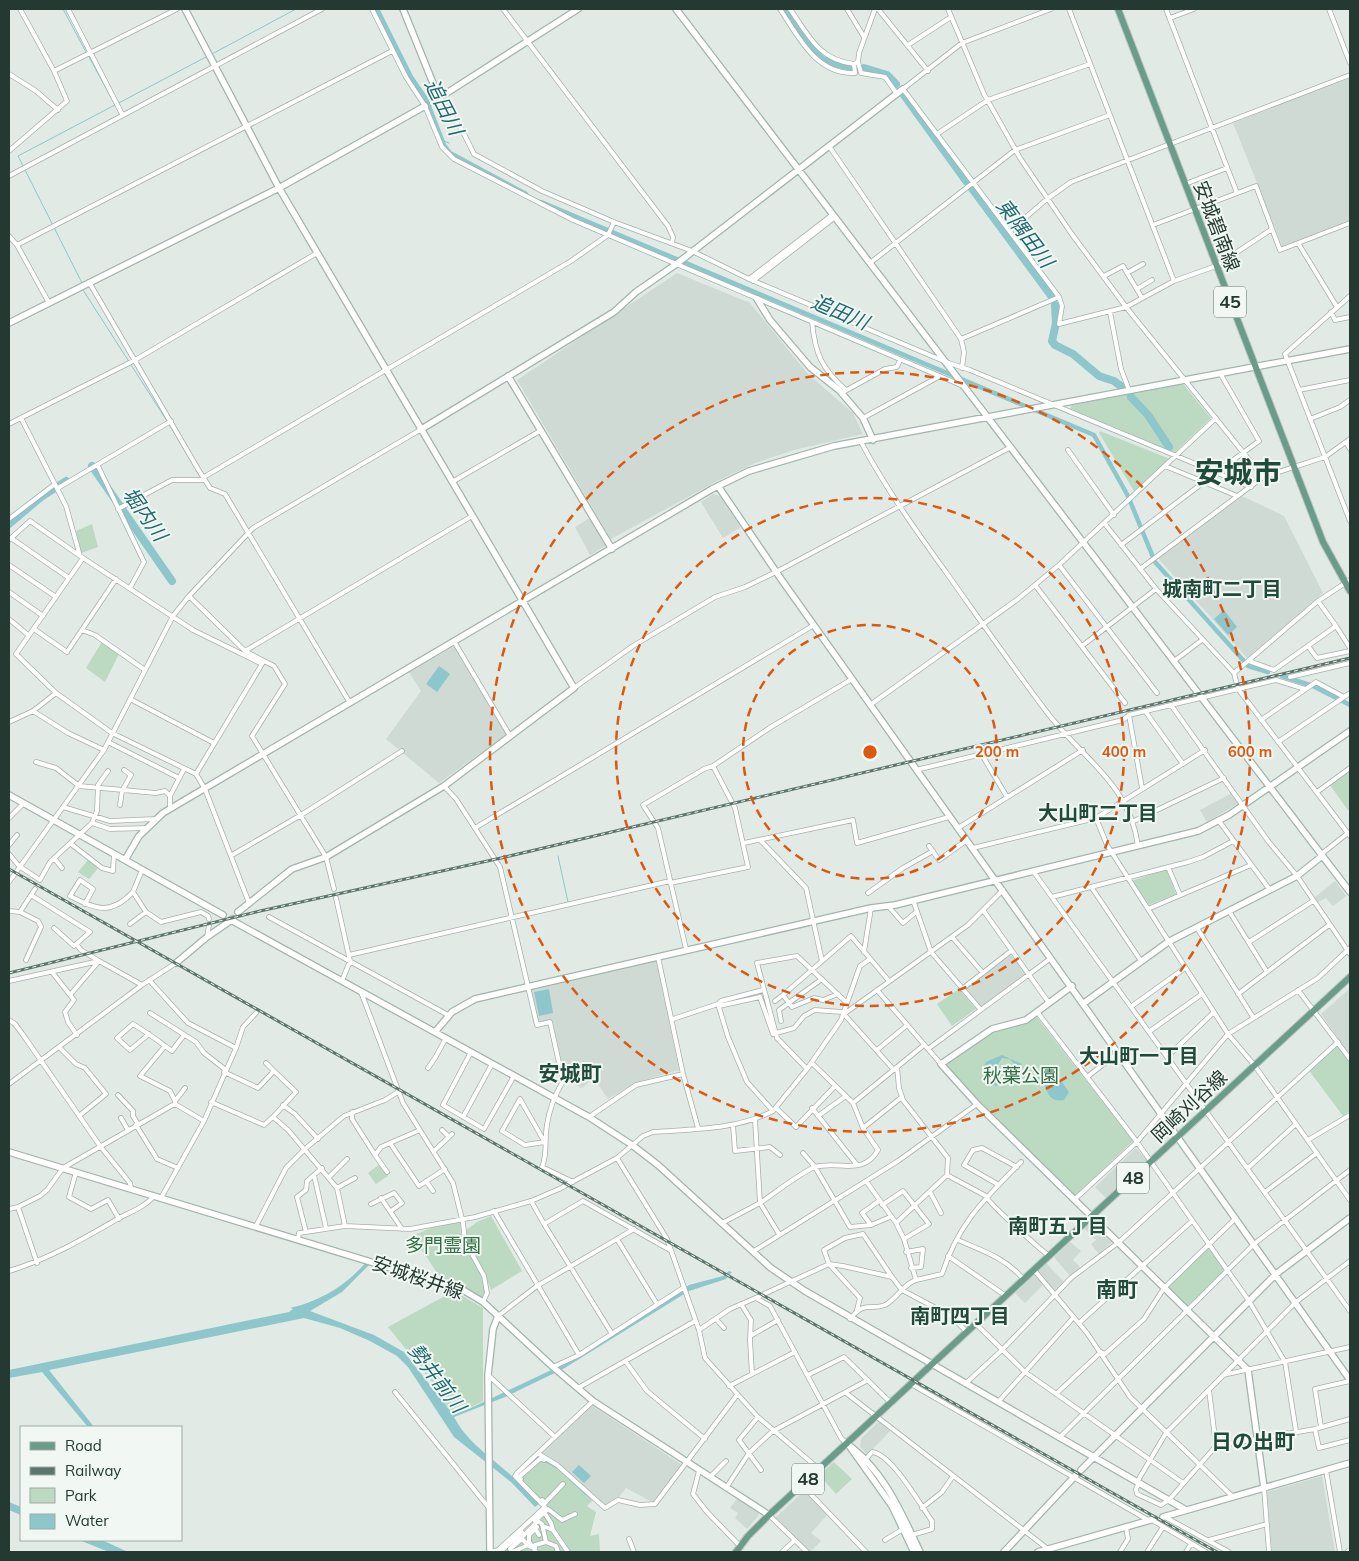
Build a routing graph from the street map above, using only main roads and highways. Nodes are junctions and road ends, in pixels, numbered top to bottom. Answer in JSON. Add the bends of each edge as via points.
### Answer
{"nodes":[{"id":1,"x":1118,"y":9,"type":"edge"},
{"id":2,"x":1348,"y":582,"type":"edge"},
{"id":3,"x":1350,"y":591,"type":"edge"},
{"id":4,"x":1350,"y":977,"type":"edge"},
{"id":5,"x":739,"y":1550,"type":"edge"}],
"edges":[{"from":1,"to":2,"type":"main road","name":"安城碧南線","number":"45","via":[[1323,542]]},
{"from":2,"to":3,"type":"main road","name":"安城碧南線","number":"45"},
{"from":4,"to":5,"type":"main road","name":"岡崎刈谷線","number":"48","via":[[769,1515]]}]}
